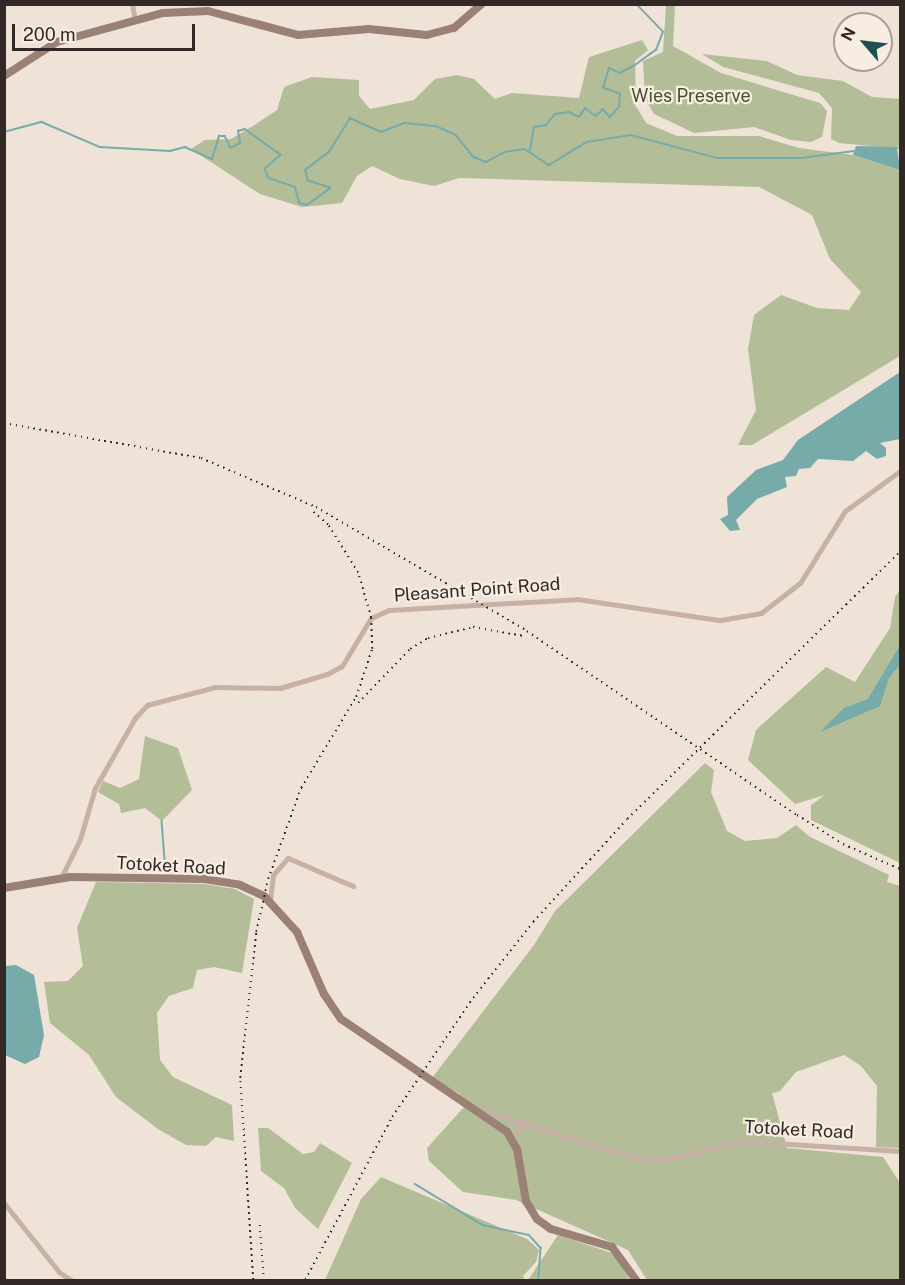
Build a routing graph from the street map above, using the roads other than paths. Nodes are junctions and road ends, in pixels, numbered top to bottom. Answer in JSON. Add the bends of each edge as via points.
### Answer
{"nodes":[{"id":1,"x":132,"y":4,"type":"edge"},
{"id":2,"x":482,"y":4,"type":"edge"},
{"id":3,"x":135,"y":21,"type":"junction"},
{"id":4,"x":4,"y":76,"type":"edge"},
{"id":5,"x":900,"y":471,"type":"edge"},
{"id":6,"x":61,"y":878,"type":"junction"},
{"id":7,"x":353,"y":886,"type":"dead end"},
{"id":8,"x":4,"y":888,"type":"edge"},
{"id":9,"x":270,"y":900,"type":"junction"},
{"id":10,"x":472,"y":1107,"type":"junction"},
{"id":11,"x":524,"y":1121,"type":"junction"},
{"id":12,"x":512,"y":1137,"type":"junction"},
{"id":13,"x":900,"y":1151,"type":"edge"},
{"id":14,"x":4,"y":1203,"type":"edge"},
{"id":15,"x":71,"y":1281,"type":"edge"},
{"id":16,"x":636,"y":1281,"type":"edge"}],
"edges":[{"from":1,"to":3,"type":"street"},
{"from":2,"to":3,"type":"main road","via":[[454,28],[427,35],[369,29],[282,34],[208,11],[163,13]]},
{"from":3,"to":4,"type":"main road","via":[[57,42]]},
{"from":5,"to":6,"type":"street","name":"Pleasant Point Road","via":[[845,511],[800,583],[762,614],[720,620],[578,599],[389,610],[372,618],[342,666],[327,674],[280,688],[215,687],[147,705],[135,718],[95,788],[80,839]]},
{"from":6,"to":8,"type":"main road","name":"Totoket Road","via":[[29,887]]},
{"from":6,"to":9,"type":"main road","name":"Totoket Road","via":[[218,880]]},
{"from":7,"to":9,"type":"street","via":[[288,858],[273,875]]},
{"from":9,"to":10,"type":"main road","name":"Totoket Road","via":[[297,932],[324,994],[341,1019]]},
{"from":10,"to":11,"type":"street","name":"Totoket Road"},
{"from":10,"to":12,"type":"main road"},
{"from":11,"to":12,"type":"street"},
{"from":11,"to":13,"type":"street","name":"Totoket Road","via":[[640,1159],[663,1160],[744,1141]]},
{"from":12,"to":16,"type":"main road","via":[[526,1201],[537,1219],[551,1229],[612,1247]]},
{"from":14,"to":15,"type":"street","via":[[59,1272]]}]}
